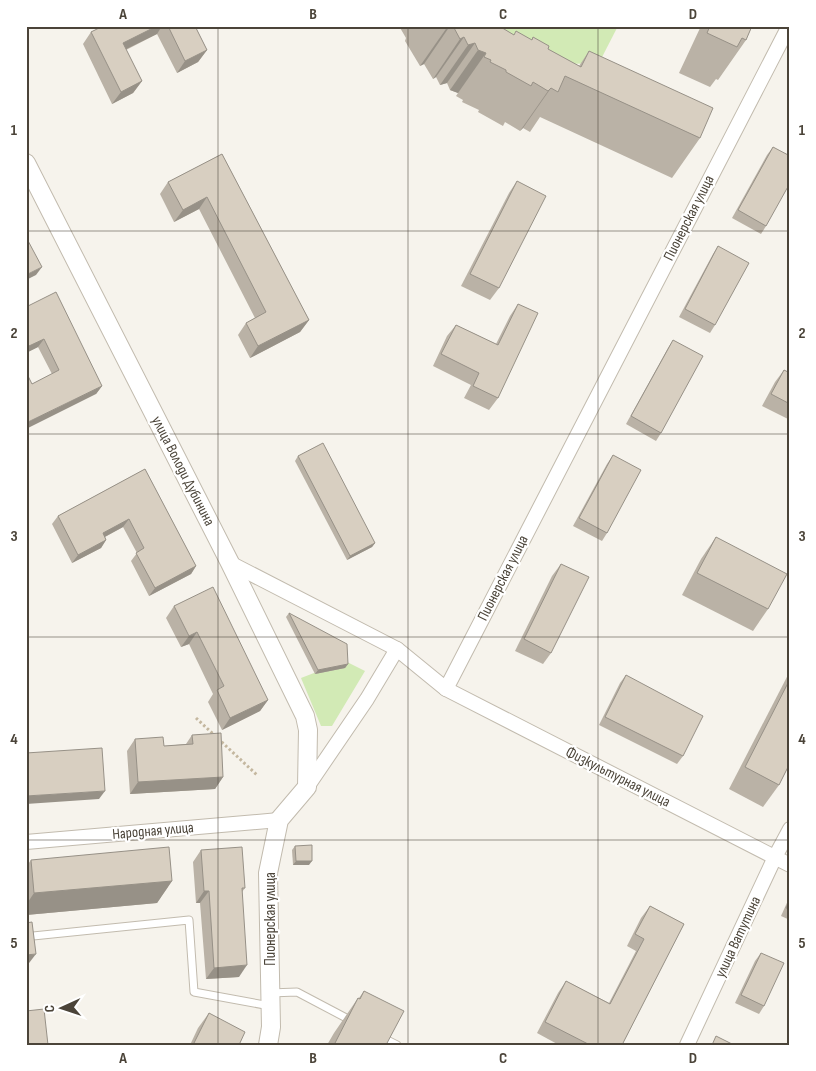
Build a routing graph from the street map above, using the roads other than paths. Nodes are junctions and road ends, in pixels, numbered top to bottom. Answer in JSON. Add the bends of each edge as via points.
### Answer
{"nodes":[{"id":1,"x":789,"y":26,"type":"edge"},
{"id":2,"x":26,"y":164,"type":"edge"},
{"id":3,"x":230,"y":563,"type":"junction"},
{"id":4,"x":397,"y":649,"type":"junction"},
{"id":5,"x":446,"y":689,"type":"junction"},
{"id":6,"x":307,"y":787,"type":"junction"},
{"id":7,"x":279,"y":820,"type":"junction"},
{"id":8,"x":790,"y":830,"type":"edge"},
{"id":9,"x":26,"y":842,"type":"edge"},
{"id":10,"x":775,"y":857,"type":"junction"},
{"id":11,"x":790,"y":865,"type":"edge"},
{"id":12,"x":34,"y":936,"type":"edge"},
{"id":13,"x":270,"y":1000,"type":"junction"},
{"id":14,"x":355,"y":1023,"type":"edge"},
{"id":15,"x":372,"y":1032,"type":"edge"},
{"id":16,"x":268,"y":1045,"type":"edge"},
{"id":17,"x":397,"y":1045,"type":"edge"},
{"id":18,"x":687,"y":1045,"type":"edge"}],
"edges":[{"from":1,"to":5,"type":"street","name":"Пионерская улица"},
{"from":2,"to":3,"type":"street","name":"улица Володи Дубинина"},
{"from":3,"to":4,"type":"street"},
{"from":3,"to":6,"type":"street","name":"улица Володи Дубинина","via":[[305,716],[308,730]]},
{"from":4,"to":5,"type":"street"},
{"from":4,"to":6,"type":"street","name":"Пионерская улица"},
{"from":5,"to":10,"type":"street","name":"Физкультурная улица"},
{"from":6,"to":7,"type":"street","name":"Пионерская улица"},
{"from":7,"to":9,"type":"street","name":"Народная улица"},
{"from":7,"to":13,"type":"street","name":"Пионерская улица","via":[[268,873]]},
{"from":8,"to":10,"type":"street","name":"улица Ватутина"},
{"from":10,"to":11,"type":"street","name":"Физкультурная улица"},
{"from":10,"to":18,"type":"street","name":"улица Ватутина"},
{"from":12,"to":13,"type":"lane","via":[[189,920],[194,992]]},
{"from":13,"to":14,"type":"lane","via":[[297,992]]},
{"from":13,"to":16,"type":"street","name":"Пионерская улица"},
{"from":15,"to":17,"type":"lane"}]}
